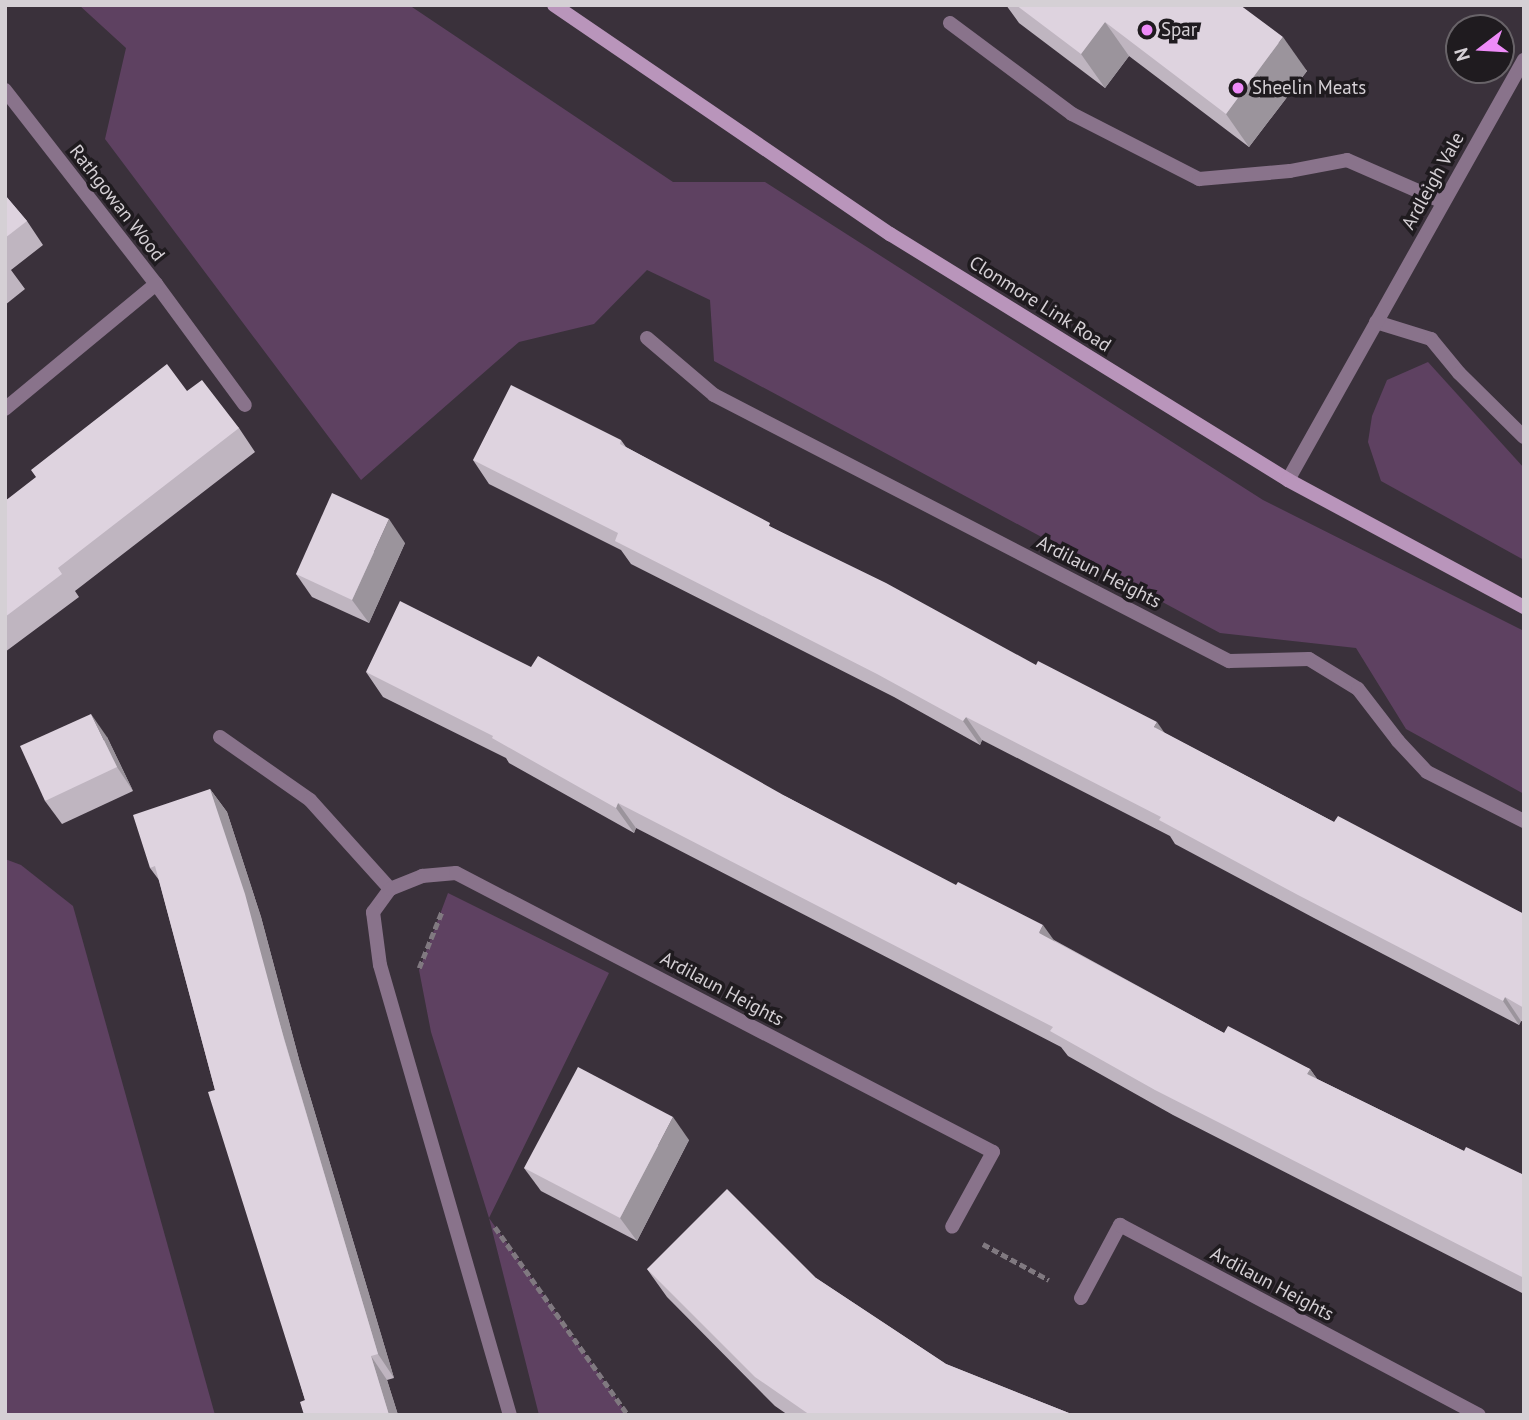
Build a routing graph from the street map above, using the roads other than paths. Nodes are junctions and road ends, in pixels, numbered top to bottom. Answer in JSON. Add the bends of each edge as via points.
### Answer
{"nodes":[{"id":1,"x":554,"y":5,"type":"edge"},
{"id":2,"x":950,"y":23,"type":"dead end"},
{"id":3,"x":1524,"y":60,"type":"edge"},
{"id":4,"x":5,"y":90,"type":"edge"},
{"id":5,"x":1443,"y":202,"type":"junction"},
{"id":6,"x":156,"y":284,"type":"junction"},
{"id":7,"x":1376,"y":322,"type":"junction"},
{"id":8,"x":648,"y":338,"type":"dead end"},
{"id":9,"x":245,"y":405,"type":"dead end"},
{"id":10,"x":5,"y":409,"type":"edge"},
{"id":11,"x":1524,"y":437,"type":"edge"},
{"id":12,"x":1288,"y":480,"type":"junction"},
{"id":13,"x":1524,"y":607,"type":"edge"},
{"id":14,"x":220,"y":737,"type":"dead end"},
{"id":15,"x":1524,"y":821,"type":"edge"},
{"id":16,"x":390,"y":889,"type":"junction"},
{"id":17,"x":952,"y":1227,"type":"road end"},
{"id":18,"x":1081,"y":1298,"type":"road end"},
{"id":19,"x":510,"y":1415,"type":"edge"},
{"id":20,"x":1479,"y":1415,"type":"edge"}],
"edges":[{"from":1,"to":12,"type":"main road","name":"Clonmore Link Road","via":[[890,234]]},
{"from":2,"to":5,"type":"street","via":[[1072,114],[1199,179],[1290,171],[1347,160]]},
{"from":3,"to":5,"type":"street","name":"Ardleigh Vale"},
{"from":4,"to":6,"type":"street","name":"Rathgowan Wood"},
{"from":5,"to":7,"type":"street","name":"Ardleigh Vale"},
{"from":6,"to":9,"type":"street"},
{"from":6,"to":10,"type":"street","name":"Rathgowan Wood"},
{"from":7,"to":11,"type":"street","via":[[1431,339],[1483,399]]},
{"from":7,"to":12,"type":"street","name":"Ardleigh Vale"},
{"from":8,"to":15,"type":"street","name":"Ardilaun Heights","via":[[715,395],[1229,661],[1309,659],[1358,689],[1427,772]]},
{"from":12,"to":13,"type":"main road","name":"Clonmore Link Road"},
{"from":14,"to":16,"type":"street","via":[[310,800]]},
{"from":16,"to":17,"type":"street","name":"Ardilaun Heights","via":[[422,876],[456,873],[993,1153]]},
{"from":16,"to":19,"type":"street","via":[[373,912],[380,965]]},
{"from":18,"to":20,"type":"street","name":"Ardilaun Heights","via":[[1120,1225]]}]}
